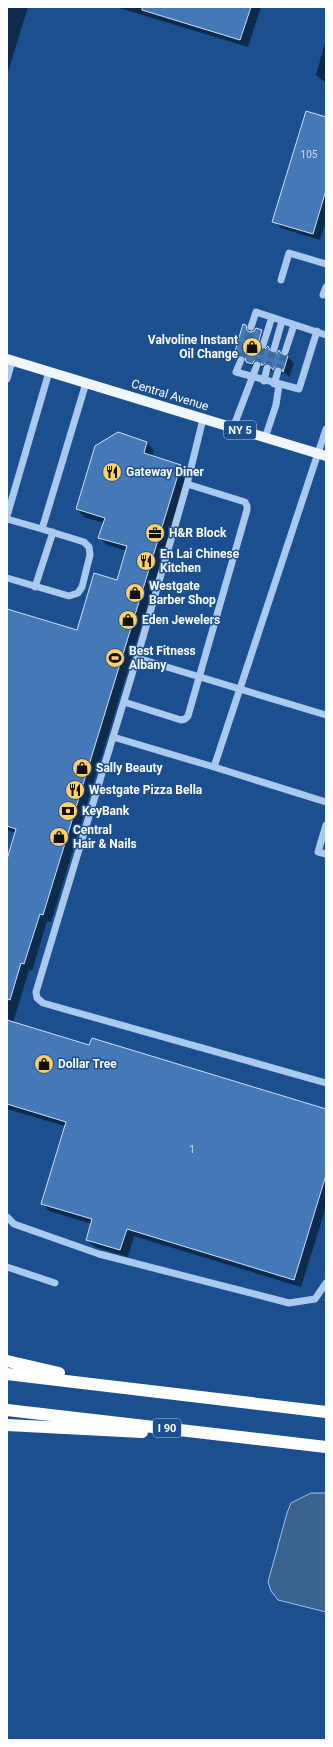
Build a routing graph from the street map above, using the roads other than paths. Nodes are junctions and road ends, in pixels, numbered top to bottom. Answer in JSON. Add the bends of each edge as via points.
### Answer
{"nodes":[{"id":1,"x":326,"y":264,"type":"edge"},
{"id":2,"x":281,"y":280,"type":"dead end"},
{"id":3,"x":326,"y":286,"type":"edge"},
{"id":4,"x":323,"y":295,"type":"dead end"},
{"id":5,"x":272,"y":317,"type":"junction"},
{"id":6,"x":282,"y":321,"type":"junction"},
{"id":7,"x":294,"y":324,"type":"junction"},
{"id":8,"x":251,"y":327,"type":"tunnel mouth"},
{"id":9,"x":317,"y":331,"type":"junction"},
{"id":10,"x":326,"y":335,"type":"edge"},
{"id":11,"x":263,"y":345,"type":"tunnel mouth"},
{"id":12,"x":274,"y":348,"type":"tunnel mouth"},
{"id":13,"x":285,"y":352,"type":"tunnel mouth"},
{"id":14,"x":10,"y":360,"type":"edge"},
{"id":15,"x":240,"y":360,"type":"tunnel mouth"},
{"id":16,"x":257,"y":365,"type":"tunnel mouth"},
{"id":17,"x":267,"y":368,"type":"tunnel mouth"},
{"id":18,"x":278,"y":371,"type":"tunnel mouth"},
{"id":19,"x":49,"y":372,"type":"junction"},
{"id":20,"x":252,"y":377,"type":"junction"},
{"id":21,"x":7,"y":379,"type":"edge"},
{"id":22,"x":264,"y":380,"type":"junction"},
{"id":23,"x":86,"y":383,"type":"junction"},
{"id":24,"x":277,"y":384,"type":"junction"},
{"id":25,"x":203,"y":419,"type":"junction"},
{"id":26,"x":233,"y":428,"type":"junction"},
{"id":27,"x":326,"y":429,"type":"edge"},
{"id":28,"x":265,"y":438,"type":"junction"},
{"id":29,"x":322,"y":455,"type":"edge"},
{"id":30,"x":188,"y":484,"type":"junction"},
{"id":31,"x":7,"y":517,"type":"edge"},
{"id":32,"x":42,"y":529,"type":"junction"},
{"id":33,"x":53,"y":532,"type":"junction"},
{"id":34,"x":7,"y":578,"type":"edge"},
{"id":35,"x":35,"y":587,"type":"junction"},
{"id":36,"x":137,"y":658,"type":"junction"},
{"id":37,"x":199,"y":678,"type":"junction"},
{"id":38,"x":241,"y":689,"type":"junction"},
{"id":39,"x":124,"y":702,"type":"junction"},
{"id":40,"x":326,"y":715,"type":"edge"},
{"id":41,"x":114,"y":737,"type":"junction"},
{"id":42,"x":214,"y":767,"type":"junction"},
{"id":43,"x":326,"y":802,"type":"edge"},
{"id":44,"x":326,"y":825,"type":"edge"},
{"id":45,"x":326,"y":854,"type":"edge"},
{"id":46,"x":326,"y":1083,"type":"edge"},
{"id":47,"x":7,"y":1217,"type":"edge"},
{"id":48,"x":7,"y":1268,"type":"edge"},
{"id":49,"x":55,"y":1283,"type":"dead end"},
{"id":50,"x":326,"y":1283,"type":"edge"},
{"id":51,"x":7,"y":1361,"type":"edge"},
{"id":52,"x":7,"y":1374,"type":"edge"},
{"id":53,"x":120,"y":1387,"type":"junction"},
{"id":54,"x":7,"y":1410,"type":"edge"},
{"id":55,"x":326,"y":1412,"type":"edge"},
{"id":56,"x":7,"y":1425,"type":"edge"},
{"id":57,"x":240,"y":1437,"type":"junction"},
{"id":58,"x":326,"y":1447,"type":"edge"}],
"edges":[{"from":1,"to":2,"type":"street","via":[[289,254]]},
{"from":3,"to":4,"type":"street"},
{"from":5,"to":6,"type":"street"},
{"from":5,"to":8,"type":"street","via":[[256,312]]},
{"from":5,"to":11,"type":"street"},
{"from":6,"to":7,"type":"street"},
{"from":6,"to":12,"type":"street"},
{"from":7,"to":9,"type":"street"},
{"from":7,"to":13,"type":"street"},
{"from":9,"to":10,"type":"street"},
{"from":9,"to":24,"type":"street","via":[[299,389]]},
{"from":14,"to":19,"type":"main road","name":"Central Avenue","number":"NY 5"},
{"from":14,"to":21,"type":"street"},
{"from":15,"to":20,"type":"street","via":[[236,372]]},
{"from":16,"to":20,"type":"street"},
{"from":17,"to":22,"type":"street"},
{"from":18,"to":24,"type":"street"},
{"from":19,"to":23,"type":"main road","name":"Central Avenue","number":"NY 5"},
{"from":19,"to":31,"type":"street"},
{"from":20,"to":22,"type":"street"},
{"from":20,"to":26,"type":"street"},
{"from":22,"to":24,"type":"street"},
{"from":23,"to":25,"type":"main road","name":"Central Avenue","number":"NY 5"},
{"from":23,"to":32,"type":"street"},
{"from":24,"to":28,"type":"street","via":[[276,405]]},
{"from":25,"to":26,"type":"main road","name":"Central Avenue","number":"NY 5"},
{"from":25,"to":30,"type":"street"},
{"from":26,"to":28,"type":"main road","name":"Central Avenue","number":"NY 5"},
{"from":27,"to":29,"type":"street"},
{"from":28,"to":29,"type":"main road","name":"Central Avenue","number":"NY 5"},
{"from":29,"to":38,"type":"street"},
{"from":30,"to":36,"type":"street"},
{"from":30,"to":37,"type":"street","via":[[244,501],[248,507]]},
{"from":31,"to":32,"type":"street"},
{"from":32,"to":33,"type":"street"},
{"from":33,"to":35,"type":"street"},
{"from":33,"to":35,"type":"street","via":[[84,542],[89,547],[90,555],[82,587],[78,593],[71,596]]},
{"from":34,"to":35,"type":"street"},
{"from":36,"to":37,"type":"street"},
{"from":36,"to":39,"type":"street"},
{"from":37,"to":38,"type":"street"},
{"from":37,"to":39,"type":"street","via":[[189,714],[184,719]]},
{"from":38,"to":40,"type":"street"},
{"from":38,"to":42,"type":"street"},
{"from":39,"to":41,"type":"street"},
{"from":41,"to":42,"type":"street"},
{"from":41,"to":46,"type":"street","via":[[36,990],[37,998],[43,1003]]},
{"from":42,"to":43,"type":"street"},
{"from":44,"to":45,"type":"street","via":[[318,852]]},
{"from":47,"to":50,"type":"street","via":[[14,1224],[99,1254],[289,1303],[315,1299]]},
{"from":48,"to":49,"type":"street"},
{"from":51,"to":53,"type":"highway"},
{"from":52,"to":53,"type":"highway"},
{"from":53,"to":55,"type":"highway"},
{"from":54,"to":57,"type":"highway","number":"I 90"},
{"from":56,"to":57,"type":"highway"},
{"from":57,"to":58,"type":"highway","number":"I 90"}]}
